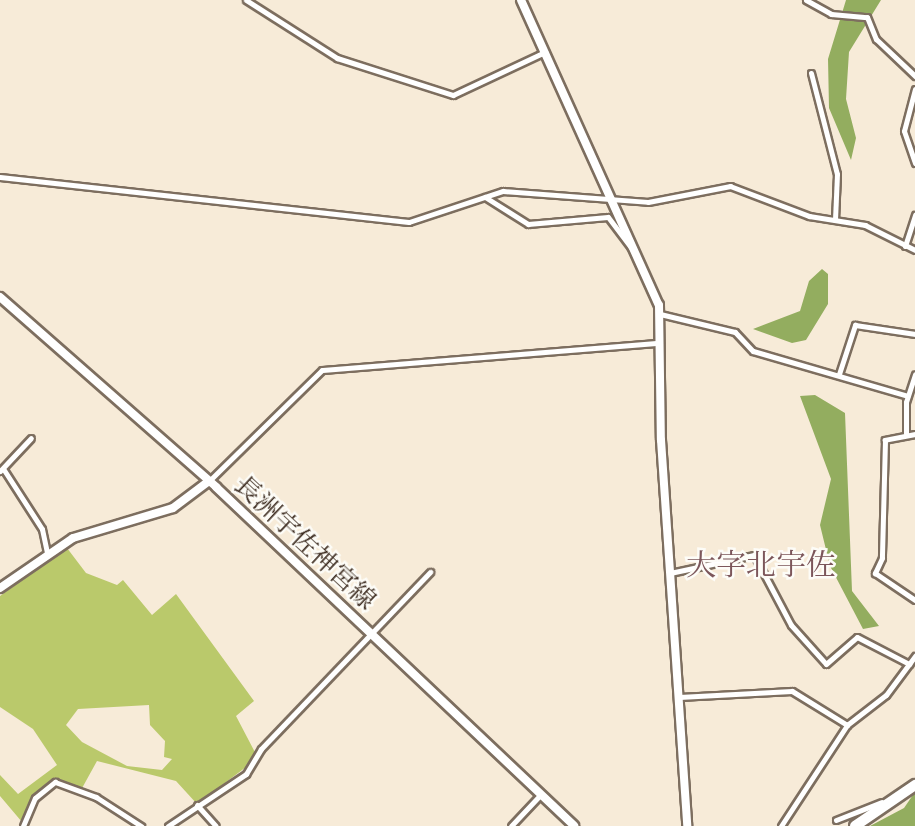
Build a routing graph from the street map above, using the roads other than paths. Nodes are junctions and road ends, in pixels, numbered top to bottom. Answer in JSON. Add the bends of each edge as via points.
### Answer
{"nodes":[{"id":1,"x":246,"y":0,"type":"edge"},
{"id":2,"x":521,"y":0,"type":"edge"},
{"id":3,"x":806,"y":0,"type":"edge"},
{"id":4,"x":545,"y":52,"type":"junction"},
{"id":5,"x":811,"y":73,"type":"dead end"},
{"id":6,"x":915,"y":76,"type":"edge"},
{"id":7,"x":915,"y":89,"type":"edge"},
{"id":8,"x":915,"y":163,"type":"edge"},
{"id":9,"x":0,"y":177,"type":"edge"},
{"id":10,"x":608,"y":195,"type":"junction"},
{"id":11,"x":485,"y":198,"type":"junction"},
{"id":12,"x":915,"y":215,"type":"edge"},
{"id":13,"x":835,"y":220,"type":"junction"},
{"id":14,"x":905,"y":246,"type":"junction"},
{"id":15,"x":915,"y":250,"type":"edge"},
{"id":16,"x":640,"y":255,"type":"junction"},
{"id":17,"x":0,"y":297,"type":"edge"},
{"id":18,"x":660,"y":314,"type":"junction"},
{"id":19,"x":915,"y":334,"type":"edge"},
{"id":20,"x":663,"y":343,"type":"junction"},
{"id":21,"x":839,"y":374,"type":"junction"},
{"id":22,"x":915,"y":374,"type":"edge"},
{"id":23,"x":908,"y":396,"type":"junction"},
{"id":24,"x":906,"y":433,"type":"junction"},
{"id":25,"x":915,"y":435,"type":"edge"},
{"id":26,"x":31,"y":438,"type":"dead end"},
{"id":27,"x":2,"y":470,"type":"edge"},
{"id":28,"x":209,"y":481,"type":"junction"},
{"id":29,"x":47,"y":553,"type":"junction"},
{"id":30,"x":430,"y":572,"type":"dead end"},
{"id":31,"x":670,"y":573,"type":"junction"},
{"id":32,"x":0,"y":588,"type":"edge"},
{"id":33,"x":915,"y":600,"type":"edge"},
{"id":34,"x":372,"y":634,"type":"junction"},
{"id":35,"x":915,"y":656,"type":"edge"},
{"id":36,"x":909,"y":664,"type":"junction"},
{"id":37,"x":679,"y":696,"type":"junction"},
{"id":38,"x":847,"y":725,"type":"junction"},
{"id":39,"x":915,"y":785,"type":"edge"},
{"id":40,"x":541,"y":793,"type":"junction"},
{"id":41,"x":897,"y":797,"type":"junction"},
{"id":42,"x":197,"y":805,"type":"junction"},
{"id":43,"x":836,"y":820,"type":"dead end"},
{"id":44,"x":23,"y":826,"type":"edge"},
{"id":45,"x":141,"y":826,"type":"edge"},
{"id":46,"x":168,"y":826,"type":"edge"},
{"id":47,"x":216,"y":826,"type":"edge"},
{"id":48,"x":511,"y":826,"type":"edge"},
{"id":49,"x":575,"y":826,"type":"edge"},
{"id":50,"x":687,"y":826,"type":"edge"},
{"id":51,"x":781,"y":826,"type":"edge"},
{"id":52,"x":855,"y":826,"type":"edge"}],
"edges":[{"from":1,"to":4,"type":"street","via":[[337,58],[453,94]]},
{"from":2,"to":4,"type":"street"},
{"from":3,"to":6,"type":"street","via":[[828,13],[867,17],[876,38]]},
{"from":4,"to":10,"type":"street"},
{"from":5,"to":13,"type":"street","via":[[837,174]]},
{"from":7,"to":8,"type":"street","via":[[904,131]]},
{"from":9,"to":11,"type":"street","via":[[410,222]]},
{"from":10,"to":11,"type":"street","via":[[507,191]]},
{"from":10,"to":13,"type":"street","via":[[648,202],[730,186]]},
{"from":10,"to":16,"type":"street"},
{"from":11,"to":16,"type":"street","via":[[528,224],[608,217],[629,251]]},
{"from":12,"to":14,"type":"street"},
{"from":13,"to":14,"type":"street","via":[[865,225]]},
{"from":14,"to":15,"type":"street"},
{"from":16,"to":18,"type":"street"},
{"from":17,"to":28,"type":"street","name":"長洲宇佐神宮線"},
{"from":18,"to":20,"type":"street"},
{"from":18,"to":21,"type":"street","via":[[734,332],[747,349]]},
{"from":19,"to":21,"type":"street","via":[[855,325]]},
{"from":20,"to":28,"type":"street","via":[[322,370]]},
{"from":20,"to":31,"type":"street","via":[[660,411]]},
{"from":21,"to":23,"type":"street"},
{"from":22,"to":23,"type":"street"},
{"from":23,"to":24,"type":"street"},
{"from":24,"to":25,"type":"street"},
{"from":24,"to":33,"type":"street","via":[[885,443],[882,562],[875,573]]},
{"from":26,"to":27,"type":"street"},
{"from":27,"to":29,"type":"street","via":[[42,529]]},
{"from":28,"to":29,"type":"street","via":[[173,508],[90,530]]},
{"from":28,"to":34,"type":"street","name":"長洲宇佐神宮線"},
{"from":29,"to":32,"type":"street"},
{"from":30,"to":34,"type":"street"},
{"from":31,"to":36,"type":"street","via":[[754,555],[796,631],[825,664],[857,637]]},
{"from":31,"to":37,"type":"street"},
{"from":34,"to":40,"type":"street","name":"長洲宇佐神宮線"},
{"from":34,"to":42,"type":"street","via":[[261,749],[260,760]]},
{"from":35,"to":36,"type":"street"},
{"from":36,"to":38,"type":"street","via":[[886,695]]},
{"from":37,"to":38,"type":"street","via":[[792,691]]},
{"from":37,"to":50,"type":"street"},
{"from":38,"to":51,"type":"street"},
{"from":39,"to":41,"type":"highway"},
{"from":40,"to":48,"type":"street"},
{"from":40,"to":49,"type":"street","name":"長洲宇佐神宮線"},
{"from":41,"to":43,"type":"street"},
{"from":41,"to":52,"type":"highway"},
{"from":42,"to":46,"type":"street"},
{"from":42,"to":47,"type":"street"},
{"from":44,"to":45,"type":"street","via":[[36,798],[55,782],[99,799]]}]}
